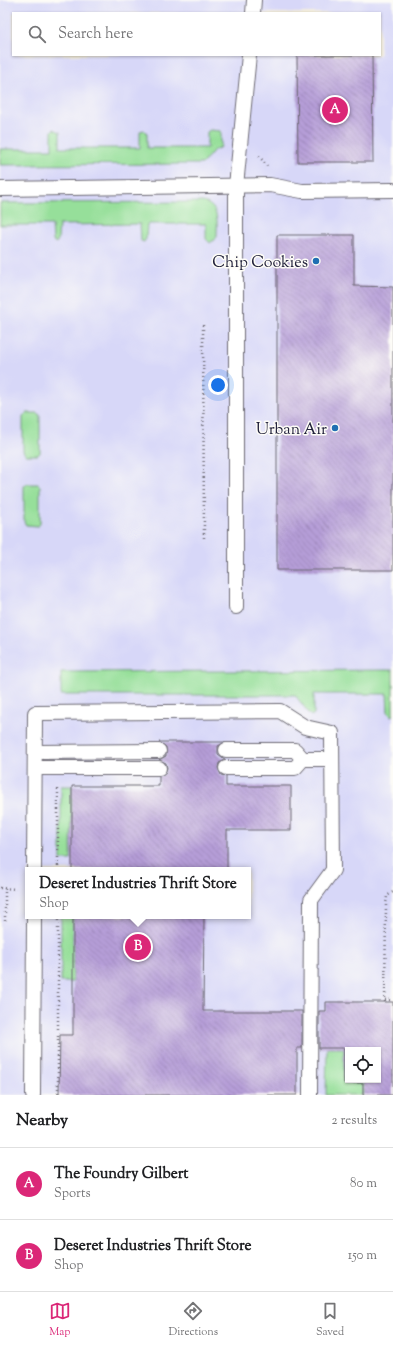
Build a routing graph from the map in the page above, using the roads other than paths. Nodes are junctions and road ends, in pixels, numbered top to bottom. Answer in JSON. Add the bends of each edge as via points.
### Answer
{"nodes":[{"id":1,"x":254,"y":0,"type":"edge"},
{"id":2,"x":253,"y":12,"type":"edge"},
{"id":3,"x":249,"y":56,"type":"edge"},
{"id":4,"x":236,"y":186,"type":"junction"},
{"id":5,"x":0,"y":189,"type":"edge"},
{"id":6,"x":393,"y":190,"type":"edge"},
{"id":7,"x":236,"y":607,"type":"dead end"},
{"id":8,"x":226,"y":750,"type":"dead end"},
{"id":9,"x":159,"y":751,"type":"dead end"},
{"id":10,"x":35,"y":752,"type":"junction"},
{"id":11,"x":303,"y":759,"type":"junction"},
{"id":12,"x":332,"y":759,"type":"junction"},
{"id":13,"x":35,"y":768,"type":"junction"},
{"id":14,"x":159,"y":768,"type":"dead end"},
{"id":15,"x":226,"y":768,"type":"dead end"},
{"id":16,"x":34,"y":867,"type":"edge"},
{"id":17,"x":34,"y":919,"type":"edge"},
{"id":18,"x":34,"y":1095,"type":"edge"},
{"id":19,"x":310,"y":1095,"type":"edge"}],
"edges":[{"from":1,"to":2,"type":"lane"},
{"from":3,"to":4,"type":"lane"},
{"from":4,"to":5,"type":"lane"},
{"from":4,"to":6,"type":"lane","via":[[270,185],[302,191]]},
{"from":4,"to":7,"type":"lane"},
{"from":8,"to":11,"type":"lane","via":[[295,750]]},
{"from":9,"to":10,"type":"lane"},
{"from":10,"to":12,"type":"lane","via":[[35,713],[280,711],[305,727],[332,733]]},
{"from":10,"to":13,"type":"lane"},
{"from":11,"to":12,"type":"lane"},
{"from":11,"to":15,"type":"lane","via":[[295,768]]},
{"from":12,"to":19,"type":"lane","via":[[333,870],[311,900]]},
{"from":13,"to":14,"type":"lane"},
{"from":13,"to":16,"type":"lane"},
{"from":17,"to":18,"type":"lane"}]}
